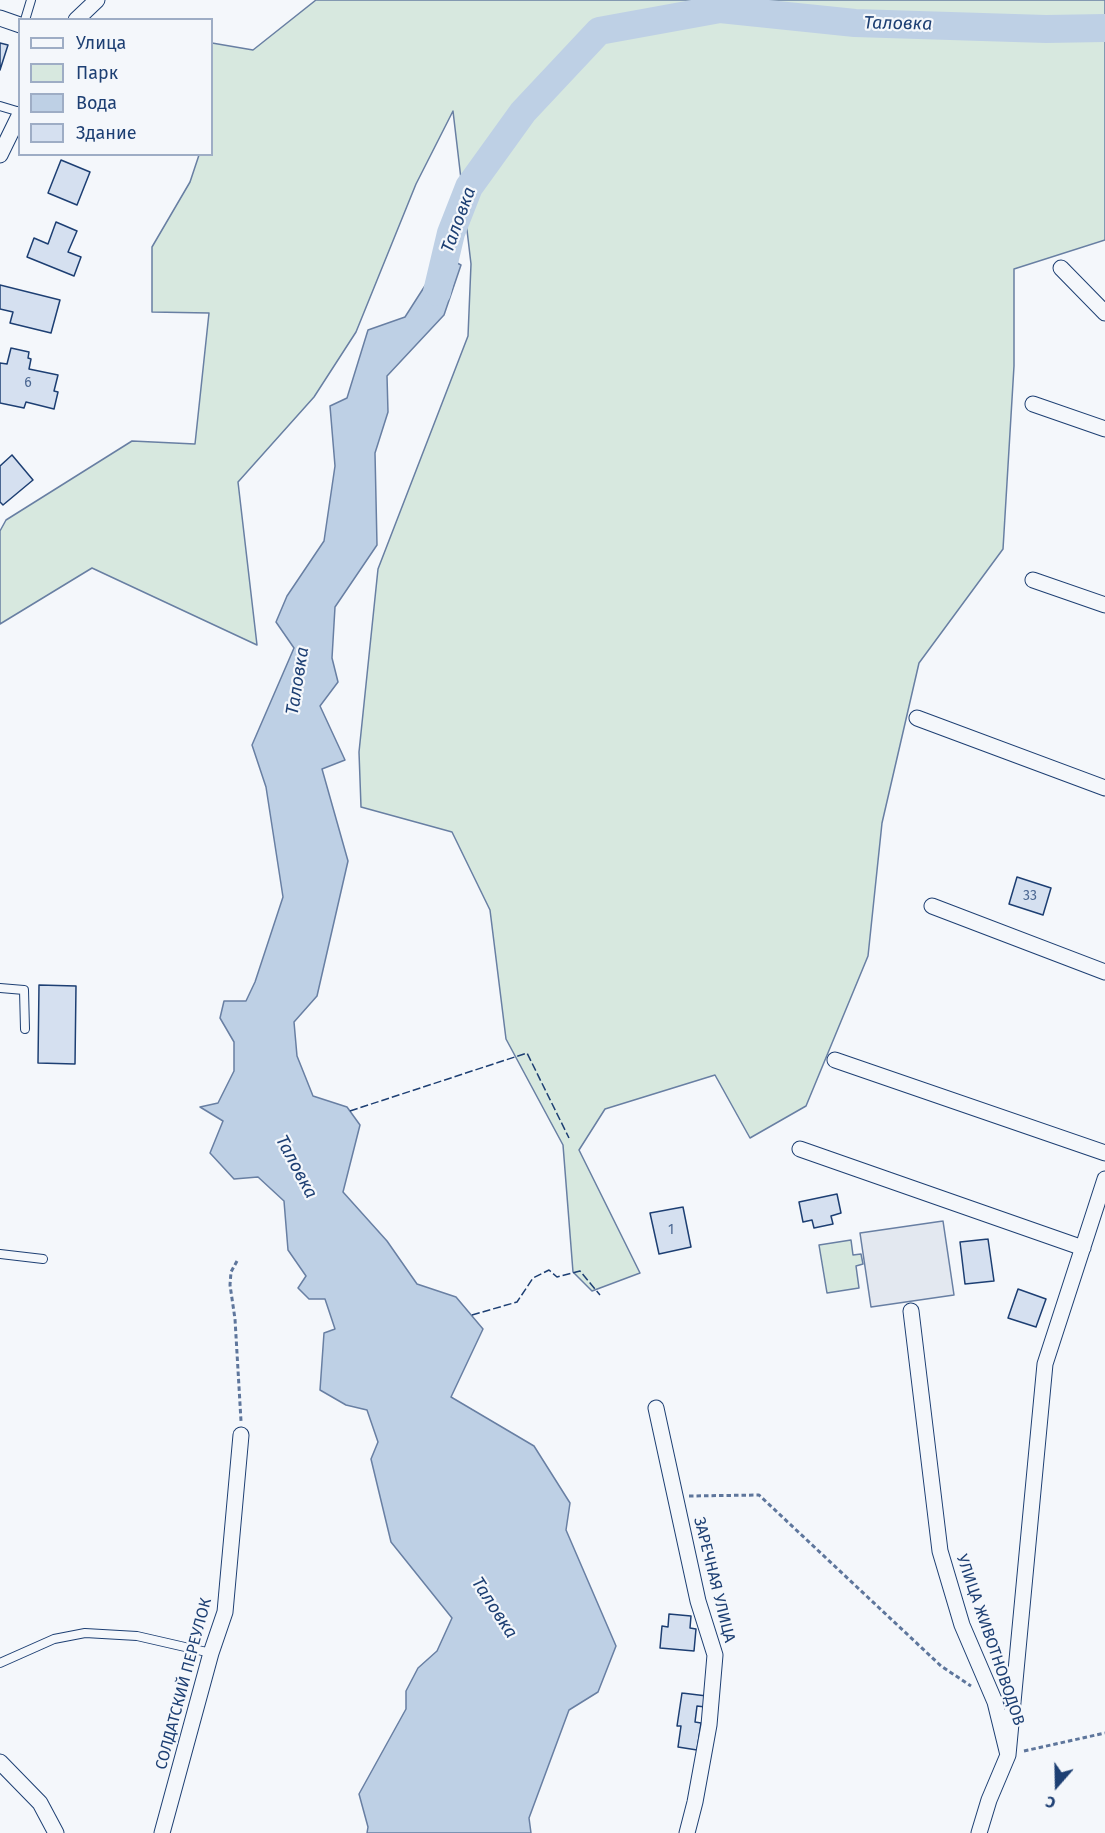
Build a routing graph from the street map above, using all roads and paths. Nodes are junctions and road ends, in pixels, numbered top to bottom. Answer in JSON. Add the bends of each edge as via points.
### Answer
{"nodes":[{"id":1,"x":31,"y":0,"type":"edge"},
{"id":2,"x":97,"y":0,"type":"edge"},
{"id":3,"x":0,"y":18,"type":"edge"},
{"id":4,"x":25,"y":18,"type":"edge"},
{"id":5,"x":78,"y":18,"type":"edge"},
{"id":6,"x":18,"y":24,"type":"edge"},
{"id":7,"x":0,"y":106,"type":"edge"},
{"id":8,"x":18,"y":112,"type":"edge"},
{"id":9,"x":18,"y":117,"type":"edge"},
{"id":10,"x":0,"y":155,"type":"edge"},
{"id":11,"x":1060,"y":268,"type":"dead end"},
{"id":12,"x":1105,"y":313,"type":"edge"},
{"id":13,"x":1034,"y":404,"type":"dead end"},
{"id":14,"x":1105,"y":429,"type":"edge"},
{"id":15,"x":1033,"y":579,"type":"dead end"},
{"id":16,"x":1105,"y":604,"type":"edge"},
{"id":17,"x":916,"y":718,"type":"dead end"},
{"id":18,"x":1105,"y":788,"type":"edge"},
{"id":19,"x":932,"y":906,"type":"dead end"},
{"id":20,"x":1105,"y":972,"type":"edge"},
{"id":21,"x":0,"y":988,"type":"edge"},
{"id":22,"x":25,"y":1029,"type":"dead end"},
{"id":23,"x":835,"y":1060,"type":"dead end"},
{"id":24,"x":800,"y":1149,"type":"dead end"},
{"id":25,"x":1105,"y":1153,"type":"edge"},
{"id":26,"x":1105,"y":1179,"type":"edge"},
{"id":27,"x":1083,"y":1248,"type":"junction"},
{"id":28,"x":0,"y":1254,"type":"edge"},
{"id":29,"x":43,"y":1259,"type":"dead end"},
{"id":30,"x":237,"y":1261,"type":"dead end"},
{"id":31,"x":911,"y":1311,"type":"dead end"},
{"id":32,"x":656,"y":1408,"type":"dead end"},
{"id":33,"x":241,"y":1435,"type":"joint"},
{"id":34,"x":675,"y":1497,"type":"junction"},
{"id":35,"x":211,"y":1653,"type":"junction"},
{"id":36,"x":0,"y":1663,"type":"edge"},
{"id":37,"x":995,"y":1702,"type":"junction"},
{"id":38,"x":1105,"y":1733,"type":"edge"},
{"id":39,"x":1008,"y":1755,"type":"junction"},
{"id":40,"x":0,"y":1762,"type":"edge"},
{"id":41,"x":56,"y":1833,"type":"edge"},
{"id":42,"x":162,"y":1833,"type":"edge"},
{"id":43,"x":687,"y":1833,"type":"edge"},
{"id":44,"x":979,"y":1833,"type":"edge"}],
"edges":[{"from":1,"to":4,"type":"lane"},
{"from":2,"to":5,"type":"street"},
{"from":3,"to":6,"type":"street"},
{"from":7,"to":8,"type":"lane"},
{"from":9,"to":10,"type":"street"},
{"from":11,"to":12,"type":"street"},
{"from":13,"to":14,"type":"street"},
{"from":15,"to":16,"type":"street"},
{"from":17,"to":18,"type":"street"},
{"from":19,"to":20,"type":"street"},
{"from":21,"to":22,"type":"lane","via":[[24,990]]},
{"from":23,"to":25,"type":"street"},
{"from":24,"to":27,"type":"street"},
{"from":26,"to":27,"type":"street"},
{"from":27,"to":39,"type":"street","via":[[1045,1364]]},
{"from":28,"to":29,"type":"lane"},
{"from":30,"to":33,"type":"path","via":[[230,1286]]},
{"from":31,"to":37,"type":"street","name":"УЛИЦА ЖИВОТНОВОДОВ","via":[[940,1551],[962,1625]]},
{"from":32,"to":34,"type":"street","name":"ЗАРЕЧНАЯ УЛИЦА"},
{"from":33,"to":35,"type":"street","name":"СОЛДАТСКИЙ ПЕРЕУЛОК","via":[[225,1612]]},
{"from":34,"to":37,"type":"path","via":[[759,1495],[941,1666]]},
{"from":34,"to":43,"type":"street","name":"ЗАРЕЧНАЯ УЛИЦА","via":[[698,1601],[715,1655],[709,1725]]},
{"from":35,"to":36,"type":"lane","via":[[137,1636],[85,1633],[54,1639]]},
{"from":35,"to":42,"type":"street","name":"СОЛДАТСКИЙ ПЕРЕУЛОК"},
{"from":37,"to":39,"type":"street","name":"УЛИЦА ЖИВОТНОВОДОВ"},
{"from":38,"to":39,"type":"path"},
{"from":39,"to":44,"type":"street"},
{"from":40,"to":41,"type":"street","via":[[40,1803]]}]}
